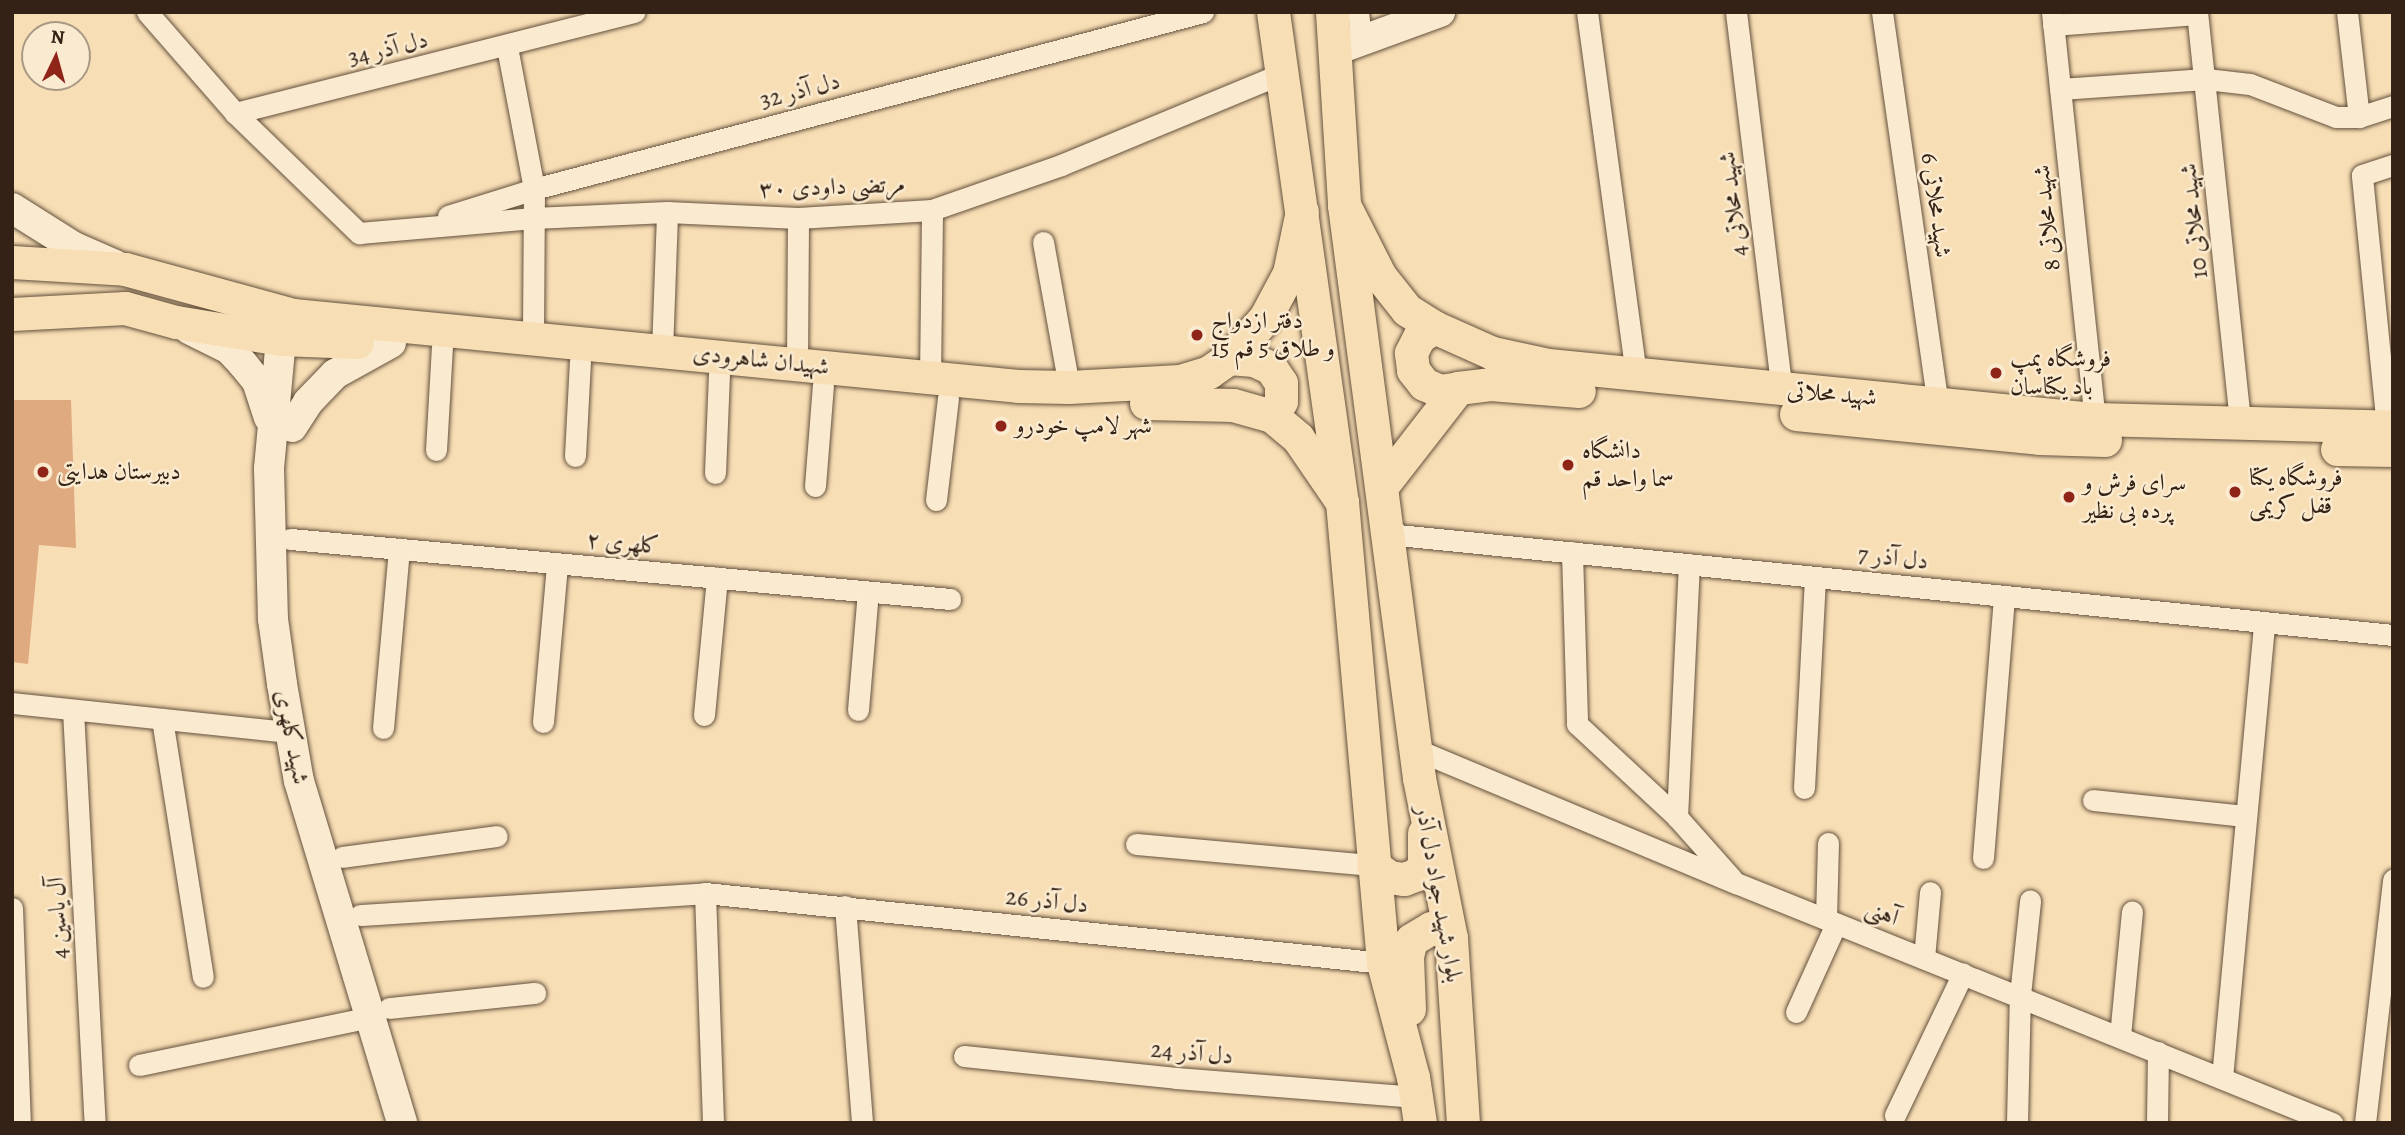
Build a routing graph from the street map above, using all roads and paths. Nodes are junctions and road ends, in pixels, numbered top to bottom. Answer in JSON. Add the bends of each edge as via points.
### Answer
{"nodes":[{"id":1,"x":147,"y":12,"type":"edge"},
{"id":2,"x":634,"y":12,"type":"edge"},
{"id":3,"x":1203,"y":12,"type":"edge"},
{"id":4,"x":1273,"y":12,"type":"edge"},
{"id":5,"x":1440,"y":12,"type":"edge"},
{"id":6,"x":1587,"y":12,"type":"edge"},
{"id":7,"x":1736,"y":12,"type":"edge"},
{"id":8,"x":1882,"y":12,"type":"edge"},
{"id":9,"x":2347,"y":12,"type":"edge"},
{"id":10,"x":2197,"y":13,"type":"edge"},
{"id":11,"x":610,"y":15,"type":"edge"},
{"id":12,"x":1349,"y":18,"type":"edge"},
{"id":13,"x":2052,"y":19,"type":"edge"},
{"id":14,"x":508,"y":47,"type":"junction"},
{"id":15,"x":1281,"y":74,"type":"junction"},
{"id":16,"x":2206,"y":79,"type":"junction"},
{"id":17,"x":2060,"y":89,"type":"junction"},
{"id":18,"x":2393,"y":106,"type":"edge"},
{"id":19,"x":235,"y":113,"type":"junction"},
{"id":20,"x":2359,"y":117,"type":"junction"},
{"id":21,"x":2393,"y":165,"type":"edge"},
{"id":22,"x":534,"y":189,"type":"junction"},
{"id":23,"x":1344,"y":205,"type":"junction"},
{"id":24,"x":12,"y":208,"type":"edge"},
{"id":25,"x":932,"y":210,"type":"junction"},
{"id":26,"x":1302,"y":211,"type":"junction"},
{"id":27,"x":667,"y":212,"type":"junction"},
{"id":28,"x":533,"y":218,"type":"junction"},
{"id":29,"x":798,"y":218,"type":"junction"},
{"id":30,"x":413,"y":228,"type":"junction"},
{"id":31,"x":1043,"y":242,"type":"dead end"},
{"id":32,"x":12,"y":262,"type":"edge"},
{"id":33,"x":125,"y":269,"type":"junction"},
{"id":34,"x":12,"y":314,"type":"edge"},
{"id":35,"x":176,"y":322,"type":"junction"},
{"id":36,"x":1434,"y":327,"type":"junction"},
{"id":37,"x":292,"y":331,"type":"junction"},
{"id":38,"x":533,"y":338,"type":"junction"},
{"id":39,"x":391,"y":343,"type":"junction"},
{"id":40,"x":442,"y":347,"type":"junction"},
{"id":41,"x":662,"y":351,"type":"junction"},
{"id":42,"x":1229,"y":358,"type":"junction"},
{"id":43,"x":580,"y":361,"type":"junction"},
{"id":44,"x":797,"y":363,"type":"junction"},
{"id":45,"x":719,"y":374,"type":"junction"},
{"id":46,"x":1636,"y":375,"type":"junction"},
{"id":47,"x":823,"y":385,"type":"junction"},
{"id":48,"x":1069,"y":387,"type":"junction"},
{"id":49,"x":939,"y":388,"type":"junction"},
{"id":50,"x":1458,"y":388,"type":"junction"},
{"id":51,"x":1782,"y":390,"type":"junction"},
{"id":52,"x":1938,"y":404,"type":"junction"},
{"id":53,"x":1272,"y":416,"type":"junction"},
{"id":54,"x":2095,"y":419,"type":"junction"},
{"id":55,"x":2240,"y":424,"type":"junction"},
{"id":56,"x":281,"y":426,"type":"junction"},
{"id":57,"x":2391,"y":435,"type":"edge"},
{"id":58,"x":436,"y":450,"type":"dead end"},
{"id":59,"x":575,"y":456,"type":"dead end"},
{"id":60,"x":715,"y":473,"type":"dead end"},
{"id":61,"x":815,"y":486,"type":"dead end"},
{"id":62,"x":1382,"y":486,"type":"junction"},
{"id":63,"x":936,"y":500,"type":"dead end"},
{"id":64,"x":1342,"y":502,"type":"junction"},
{"id":65,"x":1388,"y":534,"type":"junction"},
{"id":66,"x":290,"y":540,"type":"junction"},
{"id":67,"x":399,"y":549,"type":"junction"},
{"id":68,"x":1572,"y":552,"type":"junction"},
{"id":69,"x":557,"y":564,"type":"junction"},
{"id":70,"x":1689,"y":564,"type":"junction"},
{"id":71,"x":1815,"y":577,"type":"junction"},
{"id":72,"x":717,"y":578,"type":"junction"},
{"id":73,"x":869,"y":592,"type":"junction"},
{"id":74,"x":2004,"y":596,"type":"junction"},
{"id":75,"x":950,"y":600,"type":"dead end"},
{"id":76,"x":2264,"y":622,"type":"junction"},
{"id":77,"x":2393,"y":635,"type":"edge"},
{"id":78,"x":12,"y":703,"type":"edge"},
{"id":79,"x":72,"y":710,"type":"junction"},
{"id":80,"x":858,"y":710,"type":"dead end"},
{"id":81,"x":704,"y":715,"type":"dead end"},
{"id":82,"x":162,"y":719,"type":"junction"},
{"id":83,"x":543,"y":722,"type":"dead end"},
{"id":84,"x":383,"y":728,"type":"dead end"},
{"id":85,"x":300,"y":730,"type":"junction"},
{"id":86,"x":1417,"y":764,"type":"junction"},
{"id":87,"x":1804,"y":788,"type":"dead end"},
{"id":88,"x":2093,"y":800,"type":"dead end"},
{"id":89,"x":2246,"y":816,"type":"junction"},
{"id":90,"x":1677,"y":817,"type":"junction"},
{"id":91,"x":497,"y":836,"type":"dead end"},
{"id":92,"x":1828,"y":843,"type":"dead end"},
{"id":93,"x":1136,"y":844,"type":"dead end"},
{"id":94,"x":342,"y":856,"type":"junction"},
{"id":95,"x":1983,"y":858,"type":"dead end"},
{"id":96,"x":1373,"y":865,"type":"junction"},
{"id":97,"x":1736,"y":883,"type":"junction"},
{"id":98,"x":2392,"y":890,"type":"edge"},
{"id":99,"x":1930,"y":892,"type":"dead end"},
{"id":100,"x":705,"y":893,"type":"junction"},
{"id":101,"x":2029,"y":901,"type":"dead end"},
{"id":102,"x":845,"y":906,"type":"junction"},
{"id":103,"x":12,"y":908,"type":"edge"},
{"id":104,"x":2132,"y":912,"type":"dead end"},
{"id":105,"x":360,"y":915,"type":"junction"},
{"id":106,"x":1831,"y":921,"type":"junction"},
{"id":107,"x":1451,"y":938,"type":"junction"},
{"id":108,"x":1924,"y":958,"type":"junction"},
{"id":109,"x":1383,"y":963,"type":"junction"},
{"id":110,"x":1963,"y":973,"type":"junction"},
{"id":111,"x":202,"y":977,"type":"dead end"},
{"id":112,"x":535,"y":993,"type":"dead end"},
{"id":113,"x":2020,"y":995,"type":"junction"},
{"id":114,"x":1796,"y":1012,"type":"dead end"},
{"id":115,"x":379,"y":1013,"type":"junction"},
{"id":116,"x":2120,"y":1036,"type":"junction"},
{"id":117,"x":2158,"y":1052,"type":"junction"},
{"id":118,"x":964,"y":1056,"type":"dead end"},
{"id":119,"x":139,"y":1065,"type":"dead end"},
{"id":120,"x":2222,"y":1078,"type":"junction"},
{"id":121,"x":1416,"y":1099,"type":"edge"},
{"id":122,"x":1895,"y":1115,"type":"dead end"},
{"id":123,"x":2301,"y":1116,"type":"edge"},
{"id":124,"x":20,"y":1123,"type":"edge"},
{"id":125,"x":95,"y":1123,"type":"edge"},
{"id":126,"x":402,"y":1123,"type":"edge"},
{"id":127,"x":424,"y":1123,"type":"edge"},
{"id":128,"x":713,"y":1123,"type":"edge"},
{"id":129,"x":862,"y":1123,"type":"edge"},
{"id":130,"x":1463,"y":1123,"type":"edge"},
{"id":131,"x":2017,"y":1123,"type":"edge"},
{"id":132,"x":2157,"y":1123,"type":"edge"},
{"id":133,"x":2332,"y":1123,"type":"edge"},
{"id":134,"x":2365,"y":1123,"type":"edge"}],
"edges":[{"from":1,"to":19,"type":"street"},
{"from":2,"to":11,"type":"street","name":"دل آذر 34"},
{"from":3,"to":22,"type":"street","name":"دل آذر 32"},
{"from":4,"to":15,"type":"main road"},
{"from":5,"to":12,"type":"main road"},
{"from":6,"to":46,"type":"street"},
{"from":7,"to":51,"type":"street","name":"شهید محلاتی 4"},
{"from":8,"to":52,"type":"street","name":"شهید محلاتی 6"},
{"from":9,"to":20,"type":"street"},
{"from":10,"to":13,"type":"street"},
{"from":10,"to":16,"type":"street","name":"شهید محلاتی 10"},
{"from":11,"to":14,"type":"street","name":"دل آذر 34"},
{"from":12,"to":23,"type":"main road","via":[[1336,50]]},
{"from":13,"to":17,"type":"street","name":"شهید محلاتی 8"},
{"from":14,"to":19,"type":"street","name":"دل آذر 34"},
{"from":14,"to":22,"type":"street"},
{"from":15,"to":25,"type":"street","name":"۳۰ مرتضی داودی","via":[[1060,165]]},
{"from":15,"to":26,"type":"main road"},
{"from":16,"to":17,"type":"street"},
{"from":16,"to":20,"type":"street","via":[[2250,84],[2336,117]]},
{"from":16,"to":55,"type":"street","name":"شهید محلاتی 10"},
{"from":17,"to":54,"type":"street","name":"شهید محلاتی 8"},
{"from":18,"to":20,"type":"street"},
{"from":19,"to":30,"type":"street","name":"۳۰ مرتضی داودی","via":[[359,233]]},
{"from":21,"to":57,"type":"street","via":[[2362,175]]},
{"from":22,"to":28,"type":"street"},
{"from":22,"to":30,"type":"street","name":"دل آذر 32"},
{"from":23,"to":36,"type":"main road","name":"شهید محلاتی","via":[[1380,276],[1407,310]]},
{"from":23,"to":62,"type":"main road"},
{"from":24,"to":33,"type":"main road","via":[[74,247]]},
{"from":25,"to":29,"type":"street","name":"۳۰ مرتضی داودی"},
{"from":25,"to":49,"type":"street"},
{"from":26,"to":42,"type":"main road","name":"شهیدان شاهرودی","via":[[1289,273],[1265,318]]},
{"from":26,"to":64,"type":"main road"},
{"from":27,"to":28,"type":"street","name":"۳۰ مرتضی داودی"},
{"from":27,"to":29,"type":"street","name":"۳۰ مرتضی داودی"},
{"from":27,"to":41,"type":"street"},
{"from":28,"to":30,"type":"street","name":"۳۰ مرتضی داودی"},
{"from":28,"to":38,"type":"street"},
{"from":29,"to":44,"type":"street"},
{"from":31,"to":48,"type":"street"},
{"from":32,"to":33,"type":"main road","name":"شهیدان شاهرودی"},
{"from":33,"to":37,"type":"main road","name":"شهیدان شاهرودی"},
{"from":34,"to":35,"type":"main road","name":"شهیدان شاهرودی","via":[[125,309]]},
{"from":35,"to":37,"type":"main road","name":"شهیدان شاهرودی"},
{"from":35,"to":56,"type":"main road","via":[[229,349],[257,381]]},
{"from":36,"to":46,"type":"main road","name":"شهید محلاتی","via":[[1514,358]]},
{"from":36,"to":50,"type":"main road","name":"شهید محلاتی","via":[[1419,337],[1411,353],[1413,370],[1424,384],[1440,391]]},
{"from":37,"to":38,"type":"main road","name":"شهیدان شاهرودی"},
{"from":37,"to":39,"type":"main road","name":"شهیدان شاهرودی"},
{"from":37,"to":56,"type":"main road","name":"شهید کلهری"},
{"from":38,"to":41,"type":"main road","name":"شهیدان شاهرودی"},
{"from":39,"to":40,"type":"main road","name":"شهیدان شاهرودی"},
{"from":39,"to":56,"type":"main road","via":[[335,374]]},
{"from":40,"to":43,"type":"main road","name":"شهیدان شاهرودی"},
{"from":40,"to":58,"type":"street"},
{"from":41,"to":44,"type":"main road","name":"شهیدان شاهرودی"},
{"from":42,"to":48,"type":"main road","name":"شهیدان شاهرودی","via":[[1209,372],[1180,381]]},
{"from":42,"to":53,"type":"main road","via":[[1254,360],[1271,368],[1281,383],[1281,401]]},
{"from":43,"to":45,"type":"main road","name":"شهیدان شاهرودی"},
{"from":43,"to":59,"type":"street"},
{"from":44,"to":49,"type":"main road","name":"شهیدان شاهرودی"},
{"from":45,"to":47,"type":"main road","name":"شهیدان شاهرودی"},
{"from":45,"to":60,"type":"street"},
{"from":46,"to":51,"type":"main road","name":"شهید محلاتی"},
{"from":47,"to":49,"type":"main road","name":"شهیدان شاهرودی"},
{"from":47,"to":61,"type":"street"},
{"from":48,"to":49,"type":"main road","name":"شهیدان شاهرودی"},
{"from":49,"to":53,"type":"main road","name":"شهیدان شاهرودی","via":[[1072,406],[1184,401],[1233,405]]},
{"from":49,"to":63,"type":"street"},
{"from":50,"to":57,"type":"main road","name":"شهید محلاتی","via":[[1490,384],[1544,387],[2039,438]]},
{"from":50,"to":62,"type":"main road"},
{"from":51,"to":52,"type":"main road","name":"شهید محلاتی"},
{"from":52,"to":54,"type":"main road","name":"شهید محلاتی"},
{"from":53,"to":64,"type":"main road","name":"شهیدان شاهرودی","via":[[1298,438]]},
{"from":54,"to":55,"type":"main road","name":"شهید محلاتی"},
{"from":55,"to":57,"type":"main road","name":"شهید محلاتی"},
{"from":56,"to":66,"type":"main road","name":"شهید کلهری"},
{"from":56,"to":85,"type":"main road","name":"شهید کلهری","via":[[269,468],[273,619]]},
{"from":62,"to":65,"type":"main road"},
{"from":64,"to":96,"type":"main road"},
{"from":65,"to":68,"type":"street","name":"دل آذر 7"},
{"from":65,"to":86,"type":"main road"},
{"from":66,"to":67,"type":"street","name":"کلهری ۲"},
{"from":66,"to":85,"type":"main road","name":"شهید کلهری"},
{"from":67,"to":69,"type":"street","name":"کلهری ۲"},
{"from":67,"to":84,"type":"street"},
{"from":68,"to":70,"type":"street","name":"دل آذر 7"},
{"from":68,"to":90,"type":"street","via":[[1577,724]]},
{"from":69,"to":72,"type":"street","name":"کلهری ۲"},
{"from":69,"to":83,"type":"street"},
{"from":70,"to":71,"type":"street","name":"دل آذر 7"},
{"from":70,"to":90,"type":"street"},
{"from":71,"to":74,"type":"street","name":"دل آذر 7"},
{"from":71,"to":87,"type":"street"},
{"from":72,"to":73,"type":"street","name":"کلهری ۲"},
{"from":72,"to":81,"type":"street"},
{"from":73,"to":75,"type":"street","name":"کلهری ۲"},
{"from":73,"to":80,"type":"street"},
{"from":74,"to":76,"type":"street","name":"دل آذر 7"},
{"from":74,"to":95,"type":"street"},
{"from":76,"to":77,"type":"street","name":"دل آذر 7"},
{"from":76,"to":89,"type":"street"},
{"from":78,"to":79,"type":"street"},
{"from":79,"to":82,"type":"street"},
{"from":79,"to":125,"type":"street","name":"آل یاسین 4"},
{"from":82,"to":85,"type":"street"},
{"from":82,"to":111,"type":"street"},
{"from":85,"to":94,"type":"main road","name":"شهید کلهری"},
{"from":85,"to":115,"type":"main road","name":"شهید کلهری","via":[[299,781]]},
{"from":86,"to":96,"type":"main road","via":[[1424,863],[1418,874],[1404,879],[1389,877]]},
{"from":86,"to":97,"type":"street","name":"آهنی"},
{"from":86,"to":107,"type":"main road","name":"بلوار شهید جواد دل آذر"},
{"from":88,"to":89,"type":"street"},
{"from":89,"to":120,"type":"street"},
{"from":90,"to":97,"type":"street"},
{"from":91,"to":94,"type":"street"},
{"from":92,"to":106,"type":"street"},
{"from":93,"to":96,"type":"street"},
{"from":94,"to":105,"type":"main road","name":"شهید کلهری"},
{"from":96,"to":109,"type":"main road"},
{"from":97,"to":106,"type":"street","name":"آهنی"},
{"from":98,"to":134,"type":"street"},
{"from":99,"to":108,"type":"street"},
{"from":100,"to":102,"type":"street","name":"دل آذر 26"},
{"from":100,"to":105,"type":"street","name":"دل آذر 26"},
{"from":100,"to":128,"type":"street"},
{"from":101,"to":113,"type":"street"},
{"from":102,"to":109,"type":"street","name":"دل آذر 26"},
{"from":102,"to":129,"type":"street"},
{"from":103,"to":124,"type":"street"},
{"from":104,"to":116,"type":"street"},
{"from":105,"to":115,"type":"main road","name":"شهید کلهری"},
{"from":106,"to":108,"type":"street","name":"آهنی"},
{"from":106,"to":114,"type":"street"},
{"from":107,"to":121,"type":"main road","via":[[1431,928],[1411,940],[1407,956]]},
{"from":107,"to":130,"type":"main road","name":"بلوار شهید جواد دل آذر"},
{"from":108,"to":110,"type":"street","name":"آهنی"},
{"from":109,"to":121,"type":"main road"},
{"from":110,"to":113,"type":"street","name":"آهنی"},
{"from":110,"to":122,"type":"street"},
{"from":112,"to":115,"type":"street"},
{"from":113,"to":116,"type":"street","name":"آهنی"},
{"from":113,"to":131,"type":"street"},
{"from":115,"to":119,"type":"street"},
{"from":115,"to":126,"type":"main road","name":"شهید کلهری"},
{"from":115,"to":127,"type":"main road","name":"شهید کلهری"},
{"from":116,"to":117,"type":"street","name":"آهنی"},
{"from":117,"to":120,"type":"street","name":"آهنی"},
{"from":117,"to":132,"type":"street"},
{"from":118,"to":121,"type":"street","name":"دل آذر 24"},
{"from":120,"to":123,"type":"street","name":"آهنی"},
{"from":123,"to":133,"type":"street","name":"آهنی"}]}
